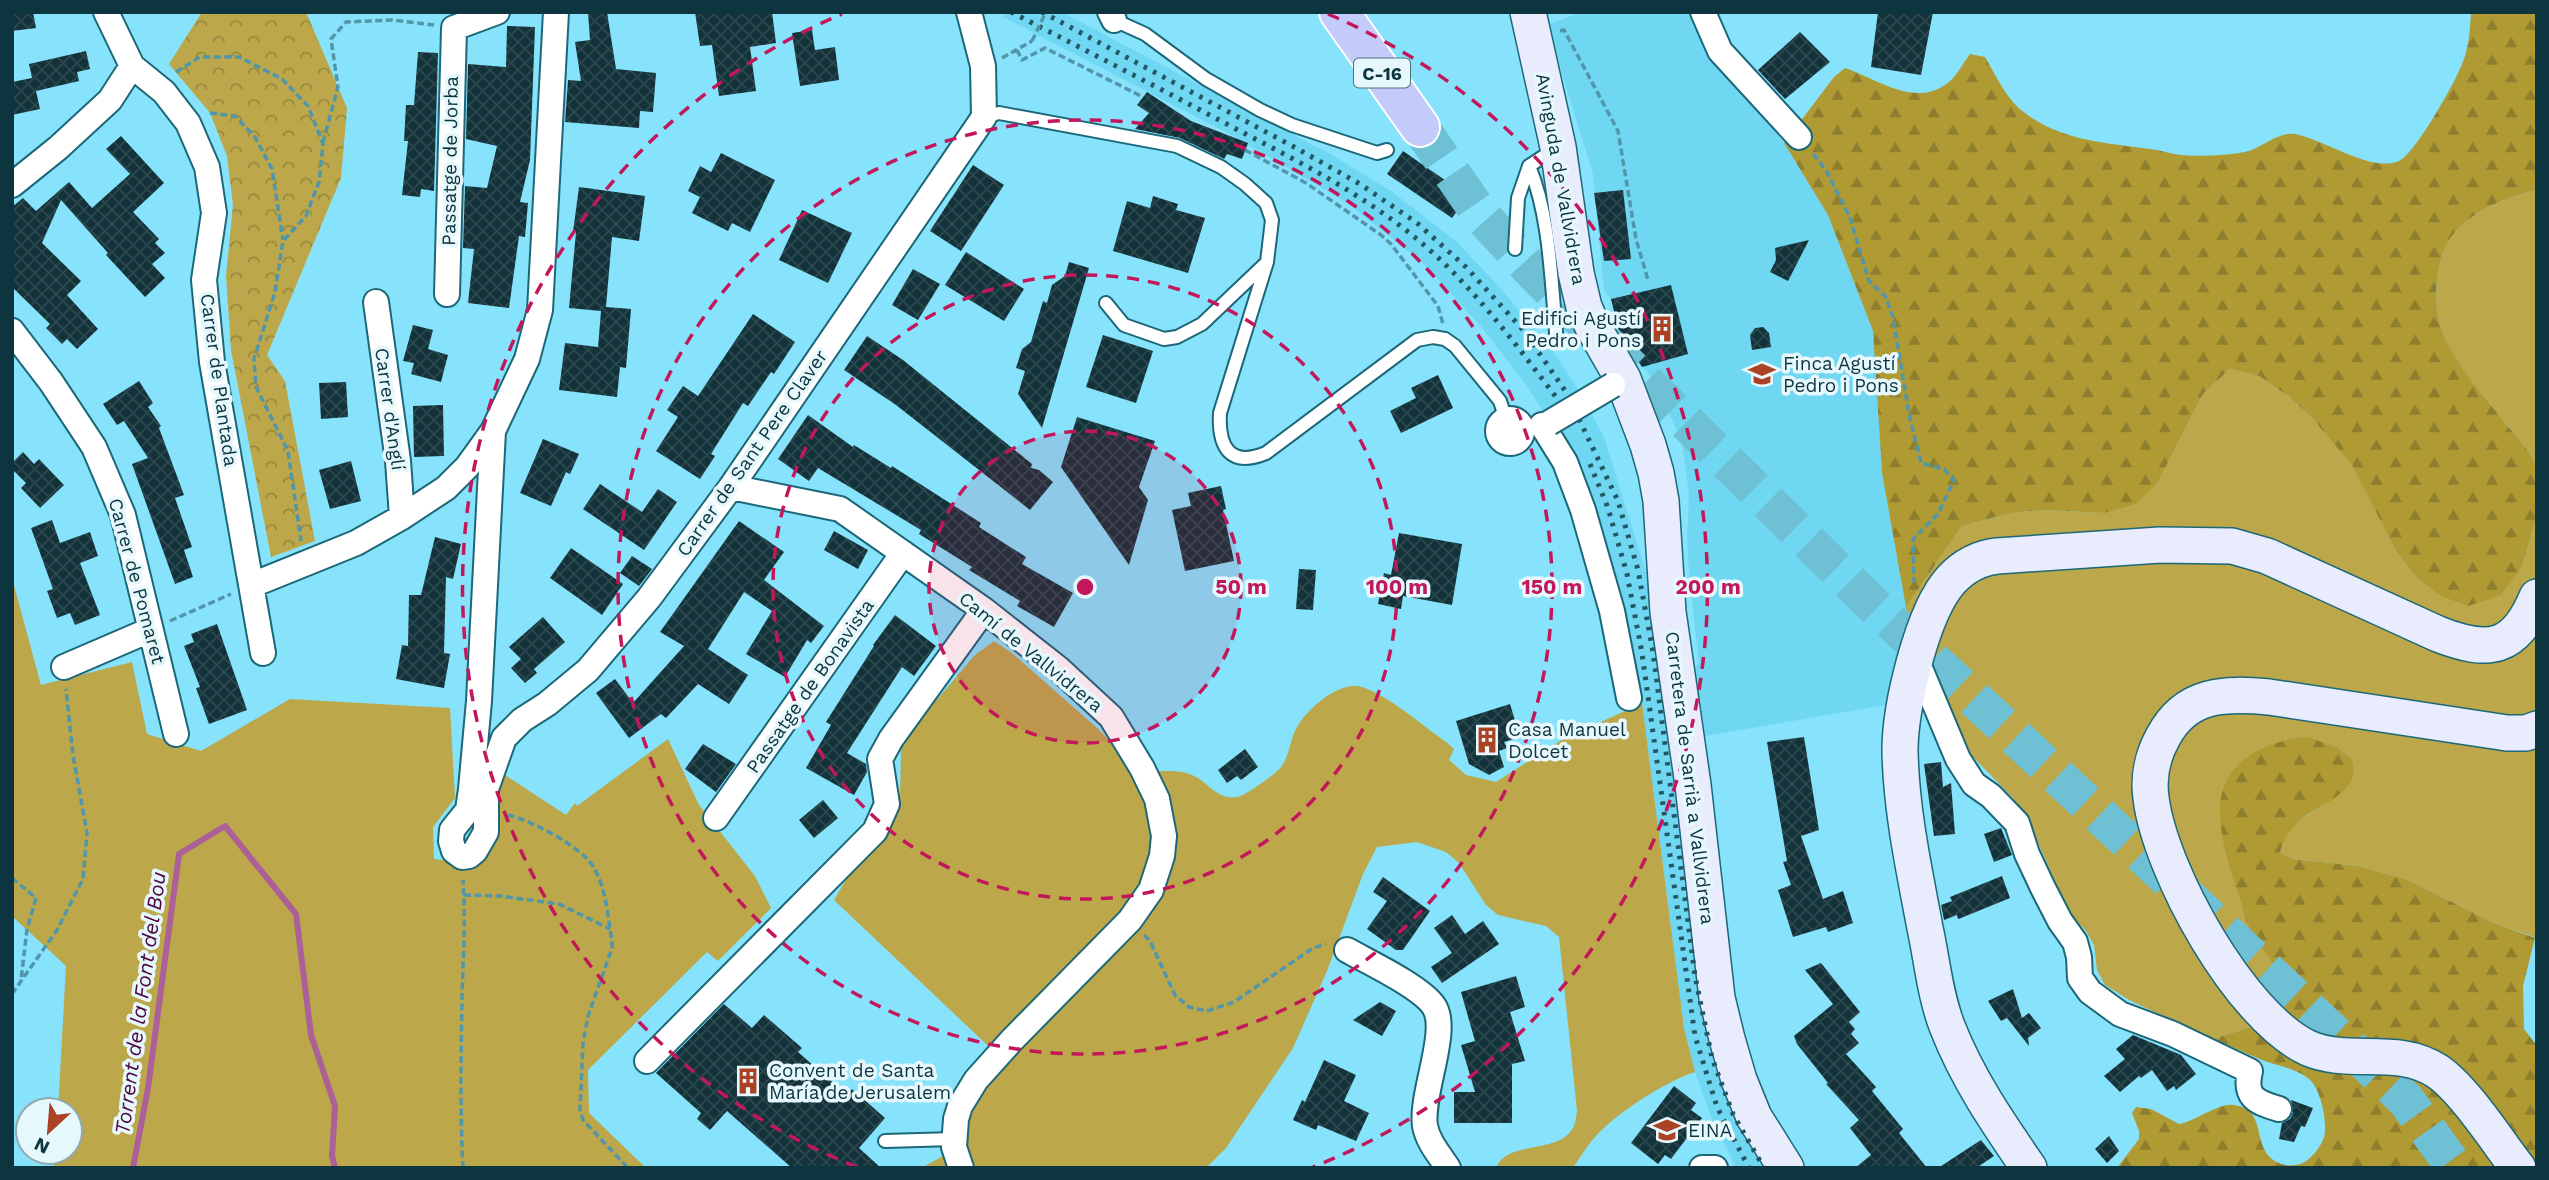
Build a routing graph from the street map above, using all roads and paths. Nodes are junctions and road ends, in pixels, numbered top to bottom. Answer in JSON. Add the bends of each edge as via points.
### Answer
{"nodes":[{"id":1,"x":106,"y":12,"type":"edge"},
{"id":2,"x":497,"y":12,"type":"edge"},
{"id":3,"x":556,"y":12,"type":"edge"},
{"id":4,"x":969,"y":12,"type":"edge"},
{"id":5,"x":1046,"y":12,"type":"edge"},
{"id":6,"x":1339,"y":12,"type":"edge"},
{"id":7,"x":1703,"y":12,"type":"edge"},
{"id":8,"x":1112,"y":16,"type":"edge"},
{"id":9,"x":1535,"y":19,"type":"edge"},
{"id":10,"x":454,"y":28,"type":"junction"},
{"id":11,"x":1017,"y":50,"type":"junction"},
{"id":12,"x":1002,"y":58,"type":"dead end"},
{"id":13,"x":132,"y":66,"type":"junction"},
{"id":14,"x":176,"y":72,"type":"dead end"},
{"id":15,"x":1143,"y":97,"type":"dead end"},
{"id":16,"x":210,"y":113,"type":"dead end"},
{"id":17,"x":984,"y":117,"type":"junction"},
{"id":18,"x":1420,"y":127,"type":"tunnel mouth"},
{"id":19,"x":1799,"y":137,"type":"joint"},
{"id":20,"x":323,"y":144,"type":"junction"},
{"id":21,"x":1558,"y":147,"type":"junction"},
{"id":22,"x":1245,"y":150,"type":"dead end"},
{"id":23,"x":1387,"y":150,"type":"dead end"},
{"id":24,"x":1529,"y":166,"type":"junction"},
{"id":25,"x":12,"y":185,"type":"edge"},
{"id":26,"x":283,"y":241,"type":"junction"},
{"id":27,"x":1515,"y":249,"type":"dead end"},
{"id":28,"x":1267,"y":262,"type":"junction"},
{"id":29,"x":1647,"y":281,"type":"dead end"},
{"id":30,"x":447,"y":294,"type":"dead end"},
{"id":31,"x":376,"y":302,"type":"dead end"},
{"id":32,"x":1107,"y":303,"type":"dead end"},
{"id":33,"x":12,"y":331,"type":"edge"},
{"id":34,"x":1445,"y":339,"type":"junction"},
{"id":35,"x":1557,"y":342,"type":"dead end"},
{"id":36,"x":1618,"y":382,"type":"junction"},
{"id":37,"x":1530,"y":424,"type":"junction"},
{"id":38,"x":493,"y":431,"type":"junction"},
{"id":39,"x":731,"y":487,"type":"junction"},
{"id":40,"x":402,"y":517,"type":"junction"},
{"id":41,"x":301,"y":546,"type":"dead end"},
{"id":42,"x":903,"y":553,"type":"junction"},
{"id":43,"x":247,"y":587,"type":"junction"},
{"id":44,"x":1914,"y":592,"type":"dead end"},
{"id":45,"x":2537,"y":597,"type":"edge"},
{"id":46,"x":984,"y":610,"type":"junction"},
{"id":47,"x":158,"y":626,"type":"junction"},
{"id":48,"x":264,"y":653,"type":"dead end"},
{"id":49,"x":1916,"y":659,"type":"junction"},
{"id":50,"x":64,"y":667,"type":"joint"},
{"id":51,"x":1629,"y":698,"type":"dead end"},
{"id":52,"x":2537,"y":729,"type":"edge"},
{"id":53,"x":176,"y":734,"type":"dead end"},
{"id":54,"x":503,"y":814,"type":"dead end"},
{"id":55,"x":716,"y":818,"type":"dead end"},
{"id":56,"x":461,"y":857,"type":"junction"},
{"id":57,"x":12,"y":878,"type":"edge"},
{"id":58,"x":464,"y":895,"type":"junction"},
{"id":59,"x":1130,"y":919,"type":"junction"},
{"id":60,"x":610,"y":929,"type":"junction"},
{"id":61,"x":1348,"y":950,"type":"joint"},
{"id":62,"x":21,"y":982,"type":"junction"},
{"id":63,"x":12,"y":994,"type":"edge"},
{"id":64,"x":648,"y":1061,"type":"dead end"},
{"id":65,"x":2279,"y":1109,"type":"dead end"},
{"id":66,"x":954,"y":1139,"type":"junction"},
{"id":67,"x":885,"y":1141,"type":"dead end"},
{"id":68,"x":463,"y":1168,"type":"edge"},
{"id":69,"x":628,"y":1168,"type":"edge"},
{"id":70,"x":961,"y":1168,"type":"edge"},
{"id":71,"x":1448,"y":1168,"type":"edge"},
{"id":72,"x":1702,"y":1168,"type":"edge"},
{"id":73,"x":1715,"y":1168,"type":"edge"},
{"id":74,"x":1786,"y":1168,"type":"edge"},
{"id":75,"x":2029,"y":1168,"type":"edge"},
{"id":76,"x":2518,"y":1168,"type":"edge"}],
"edges":[{"from":1,"to":13,"type":"street","name":"Carrer de Plantada"},
{"from":2,"to":10,"type":"street"},
{"from":3,"to":38,"type":"street","via":[[540,310],[527,359]]},
{"from":4,"to":17,"type":"street","via":[[983,66]]},
{"from":5,"to":11,"type":"path","bridge":true,"via":[[1032,41]]},
{"from":6,"to":18,"type":"highway","number":"C-16"},
{"from":7,"to":19,"type":"street","via":[[1720,51]]},
{"from":8,"to":23,"type":"lane","via":[[1260,110],[1377,153]]},
{"from":9,"to":21,"type":"main road","name":"Avinguda de Vallvidrera"},
{"from":9,"to":29,"type":"path","via":[[1564,30],[1618,131]]},
{"from":10,"to":20,"type":"path","via":[[391,20],[346,22],[331,38],[338,87]]},
{"from":10,"to":30,"type":"street","name":"Passatge de Jorba"},
{"from":11,"to":12,"type":"path"},
{"from":11,"to":15,"type":"path","via":[[1022,60],[1045,48]]},
{"from":13,"to":25,"type":"street","via":[[110,100]]},
{"from":13,"to":43,"type":"street","name":"Carrer de Plantada","via":[[164,92],[188,123],[207,167],[214,213],[204,280]]},
{"from":14,"to":20,"type":"path","via":[[200,57],[239,57],[282,79],[308,106]]},
{"from":16,"to":26,"type":"path","via":[[235,116],[255,137],[272,169]]},
{"from":17,"to":28,"type":"lane","via":[[999,113],[1177,146],[1205,159],[1266,203],[1272,220]]},
{"from":17,"to":39,"type":"street","name":"Carrer de Sant Pere Claver"},
{"from":19,"to":44,"type":"path","via":[[1826,170],[1850,218],[1869,281],[1885,296],[1921,463],[1944,468],[1954,480],[1938,514],[1913,539]]},
{"from":20,"to":26,"type":"path","via":[[319,182],[306,216]]},
{"from":21,"to":24,"type":"lane"},
{"from":21,"to":36,"type":"main road","name":"Avinguda de Vallvidrera","via":[[1584,307]]},
{"from":22,"to":34,"type":"path","via":[[1306,183],[1391,244],[1438,306]]},
{"from":24,"to":27,"type":"lane","via":[[1518,198]]},
{"from":24,"to":35,"type":"lane","via":[[1537,183],[1549,254]]},
{"from":26,"to":41,"type":"path","via":[[275,292],[254,359],[256,387],[288,451]]},
{"from":28,"to":32,"type":"lane","via":[[1202,324],[1177,337],[1164,339],[1124,325]]},
{"from":28,"to":34,"type":"lane","via":[[1220,414],[1219,431],[1227,452],[1234,456],[1266,453],[1417,340]]},
{"from":31,"to":40,"type":"street","name":"Carrer d'Anglí"},
{"from":33,"to":47,"type":"street","name":"Carrer de Pomaret","via":[[94,447],[123,514]]},
{"from":34,"to":37,"type":"lane","via":[[1500,401]]},
{"from":36,"to":37,"type":"street","bridge":true},
{"from":36,"to":74,"type":"main road","name":"Carretera de Sarrià a Vallvidrera","via":[[1648,445],[1661,501],[1668,612],[1717,998],[1739,1080]]},
{"from":37,"to":51,"type":"street","via":[[1565,462],[1583,510],[1612,611]]},
{"from":38,"to":40,"type":"street","via":[[446,488]]},
{"from":38,"to":56,"type":"street","via":[[471,789],[468,810],[452,830],[451,841]]},
{"from":39,"to":42,"type":"street","name":"Camí de Vallvidrera","via":[[840,509]]},
{"from":39,"to":56,"type":"street","name":"Carrer de Sant Pere Claver","via":[[649,598],[588,670],[504,738],[486,789],[486,832],[475,851]]},
{"from":40,"to":43,"type":"street","via":[[356,543]]},
{"from":42,"to":46,"type":"street","name":"Camí de Vallvidrera"},
{"from":42,"to":55,"type":"street","name":"Passatge de Bonavista"},
{"from":43,"to":47,"type":"path"},
{"from":43,"to":48,"type":"street","name":"Carrer de Plantada"},
{"from":45,"to":49,"type":"main road","via":[[2514,635],[2493,644],[2471,645],[2267,556],[2232,546],[2160,545],[1997,556],[1973,563],[1949,582]]},
{"from":46,"to":59,"type":"street","name":"Camí de Vallvidrera","via":[[1111,717],[1157,799],[1163,846],[1158,873]]},
{"from":46,"to":64,"type":"street","via":[[880,759],[887,804],[875,831]]},
{"from":47,"to":50,"type":"street"},
{"from":47,"to":53,"type":"street","name":"Carrer de Pomaret"},
{"from":49,"to":65,"type":"street","via":[[1958,759],[1974,784],[2017,823],[2043,888],[2075,942],[2080,978],[2090,992],[2120,1014],[2250,1071],[2250,1094]]},
{"from":49,"to":75,"type":"main road","via":[[1900,748],[1905,810],[1936,982],[1947,1024],[1972,1081]]},
{"from":50,"to":62,"type":"path","via":[[73,755],[88,833],[83,879],[57,930]]},
{"from":52,"to":76,"type":"main road","via":[[2507,733],[2269,697],[2217,696],[2200,701],[2168,727],[2155,753],[2150,784],[2158,828],[2193,915],[2218,957],[2272,1022],[2297,1042],[2324,1053],[2400,1057],[2436,1070],[2460,1092]]},
{"from":54,"to":60,"type":"path","via":[[550,833],[593,864]]},
{"from":56,"to":58,"type":"path"},
{"from":57,"to":62,"type":"path","via":[[36,898]]},
{"from":58,"to":60,"type":"path","via":[[559,904]]},
{"from":58,"to":68,"type":"path"},
{"from":59,"to":61,"type":"path","via":[[1150,942],[1175,995],[1198,1011],[1234,1002],[1318,946],[1335,944]]},
{"from":59,"to":66,"type":"street","name":"Camí de Vallvidrera","via":[[976,1080],[960,1106]]},
{"from":60,"to":69,"type":"path","via":[[612,948],[587,1016],[580,1110],[583,1120]]},
{"from":61,"to":71,"type":"street","via":[[1435,1006],[1440,1018],[1425,1124]]},
{"from":62,"to":63,"type":"path"},
{"from":66,"to":67,"type":"lane"},
{"from":66,"to":70,"type":"street","name":"Camí de Vallvidrera"},
{"from":72,"to":73,"type":"street"}]}
